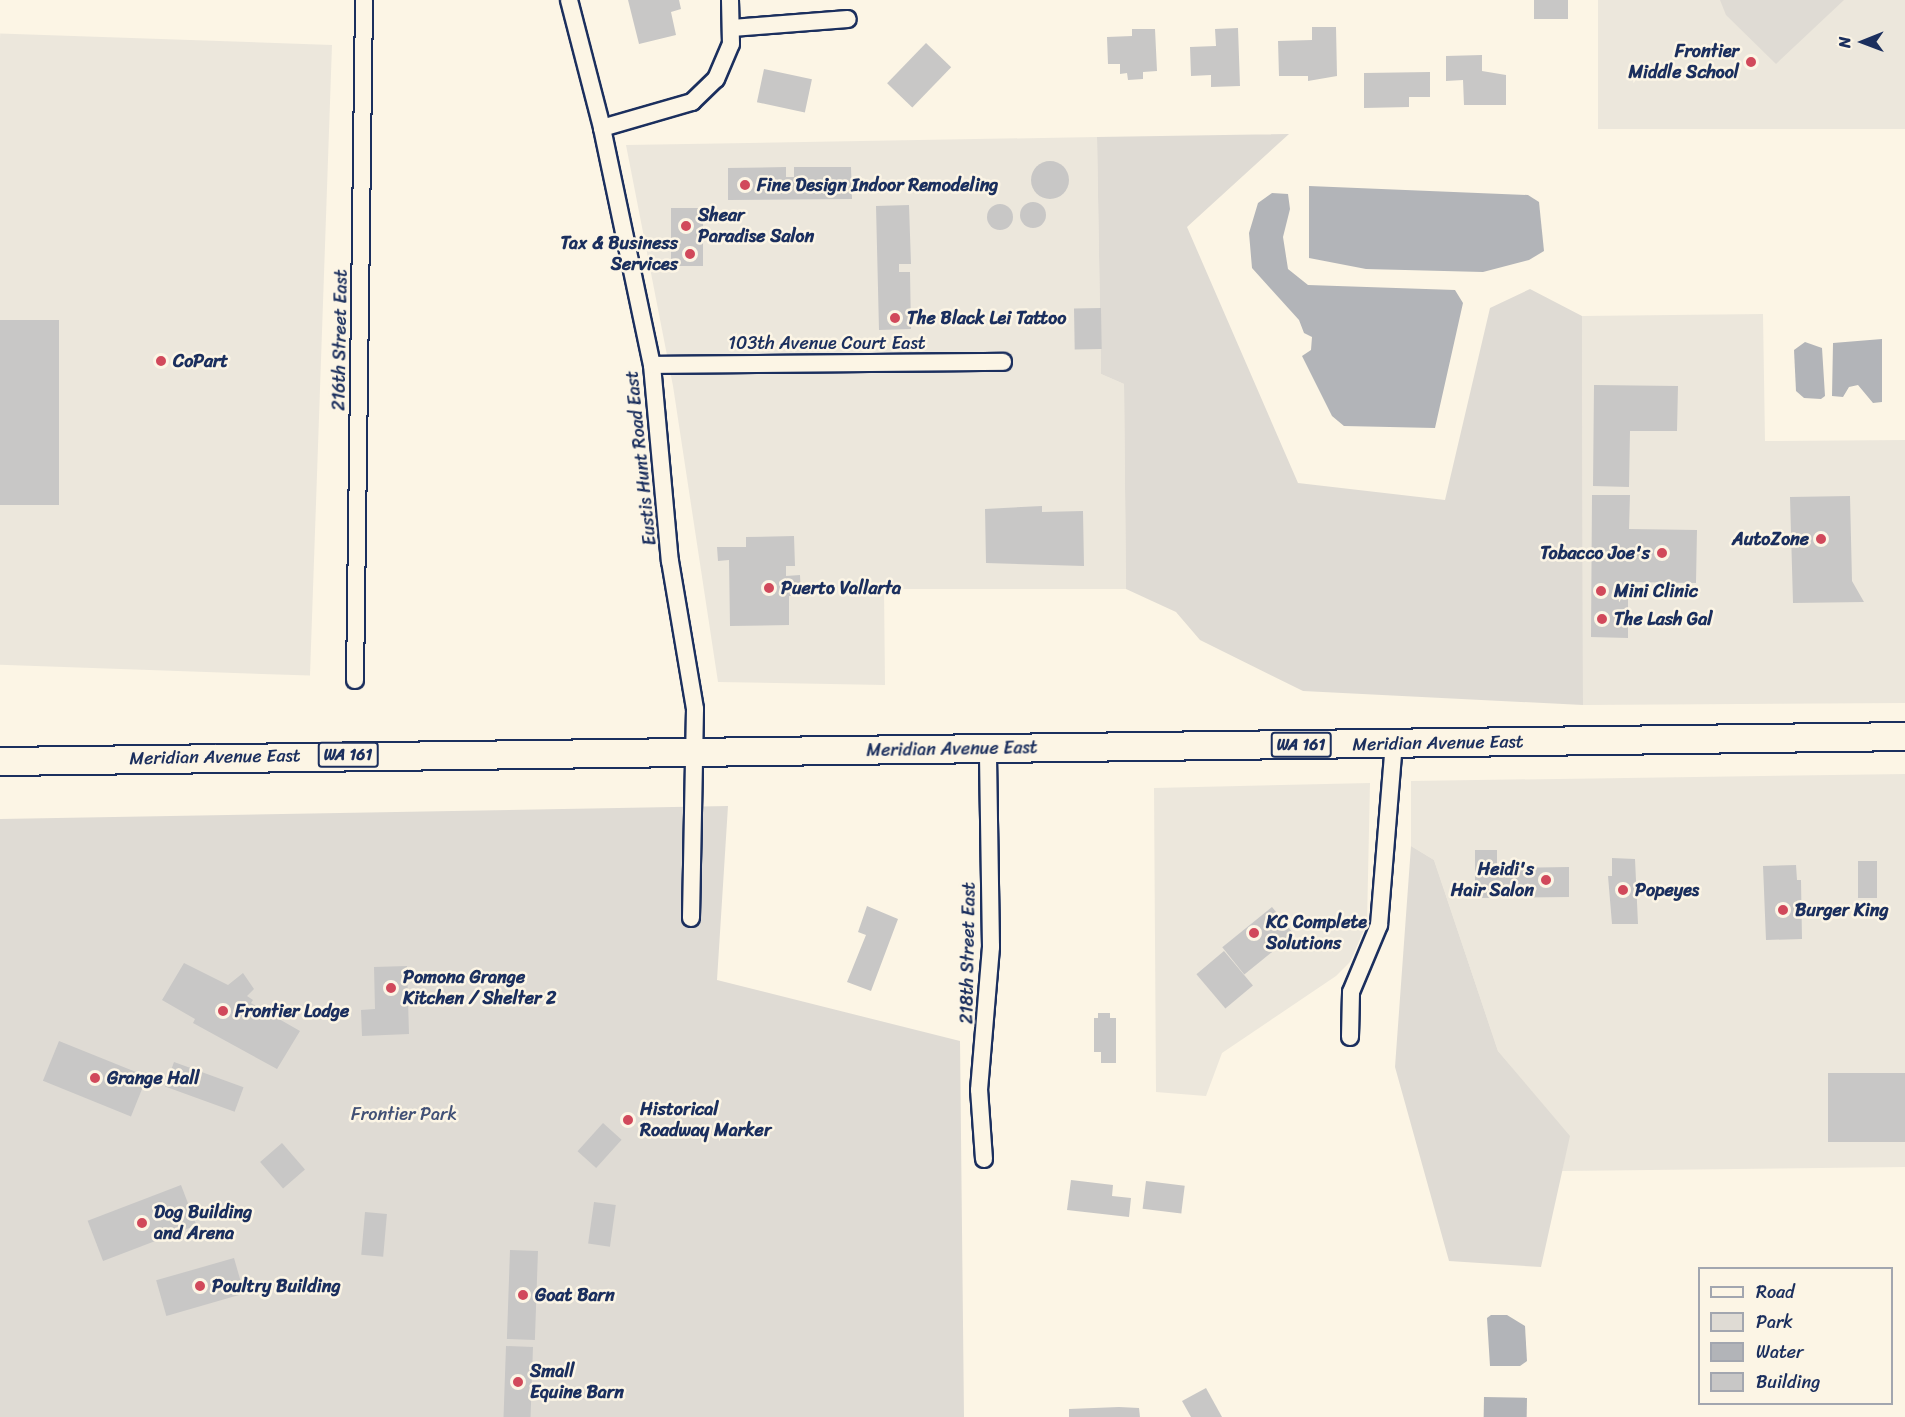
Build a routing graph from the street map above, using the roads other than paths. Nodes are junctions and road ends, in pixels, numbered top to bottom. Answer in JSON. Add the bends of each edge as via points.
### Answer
{"nodes":[{"id":1,"x":364,"y":0,"type":"edge"},
{"id":2,"x":569,"y":0,"type":"edge"},
{"id":3,"x":730,"y":0,"type":"edge"},
{"id":4,"x":848,"y":19,"type":"dead end"},
{"id":5,"x":732,"y":28,"type":"junction"},
{"id":6,"x":602,"y":128,"type":"junction"},
{"id":7,"x":1003,"y":362,"type":"dead end"},
{"id":8,"x":652,"y":365,"type":"junction"},
{"id":9,"x":355,"y":680,"type":"dead end"},
{"id":10,"x":1905,"y":736,"type":"edge"},
{"id":11,"x":1394,"y":744,"type":"junction"},
{"id":12,"x":988,"y":748,"type":"junction"},
{"id":13,"x":697,"y":750,"type":"junction"},
{"id":14,"x":0,"y":761,"type":"edge"},
{"id":15,"x":692,"y":918,"type":"dead end"},
{"id":16,"x":1350,"y":1037,"type":"dead end"},
{"id":17,"x":984,"y":1159,"type":"dead end"}],
"edges":[{"from":1,"to":9,"type":"street","name":"216th Street East"},
{"from":2,"to":6,"type":"street","name":"Eustis Hunt Road East"},
{"from":3,"to":5,"type":"street"},
{"from":4,"to":5,"type":"street"},
{"from":5,"to":6,"type":"street","via":[[729,55],[716,79],[692,102]]},
{"from":6,"to":8,"type":"street","name":"Eustis Hunt Road East"},
{"from":7,"to":8,"type":"street","name":"103th Avenue Court East"},
{"from":8,"to":13,"type":"street","name":"Eustis Hunt Road East","via":[[670,561],[691,680]]},
{"from":10,"to":11,"type":"main road","name":"Meridian Avenue East","number":"WA 161"},
{"from":11,"to":12,"type":"main road","name":"Meridian Avenue East","number":"WA 161"},
{"from":11,"to":16,"type":"street","via":[[1383,897],[1371,949],[1351,992]]},
{"from":12,"to":13,"type":"main road","name":"Meridian Avenue East","number":"WA 161"},
{"from":12,"to":17,"type":"street","name":"218th Street East","via":[[991,947],[979,1090]]},
{"from":13,"to":14,"type":"main road","name":"Meridian Avenue East","number":"WA 161"},
{"from":13,"to":15,"type":"street","name":"Eustis Hunt Road East"}]}
